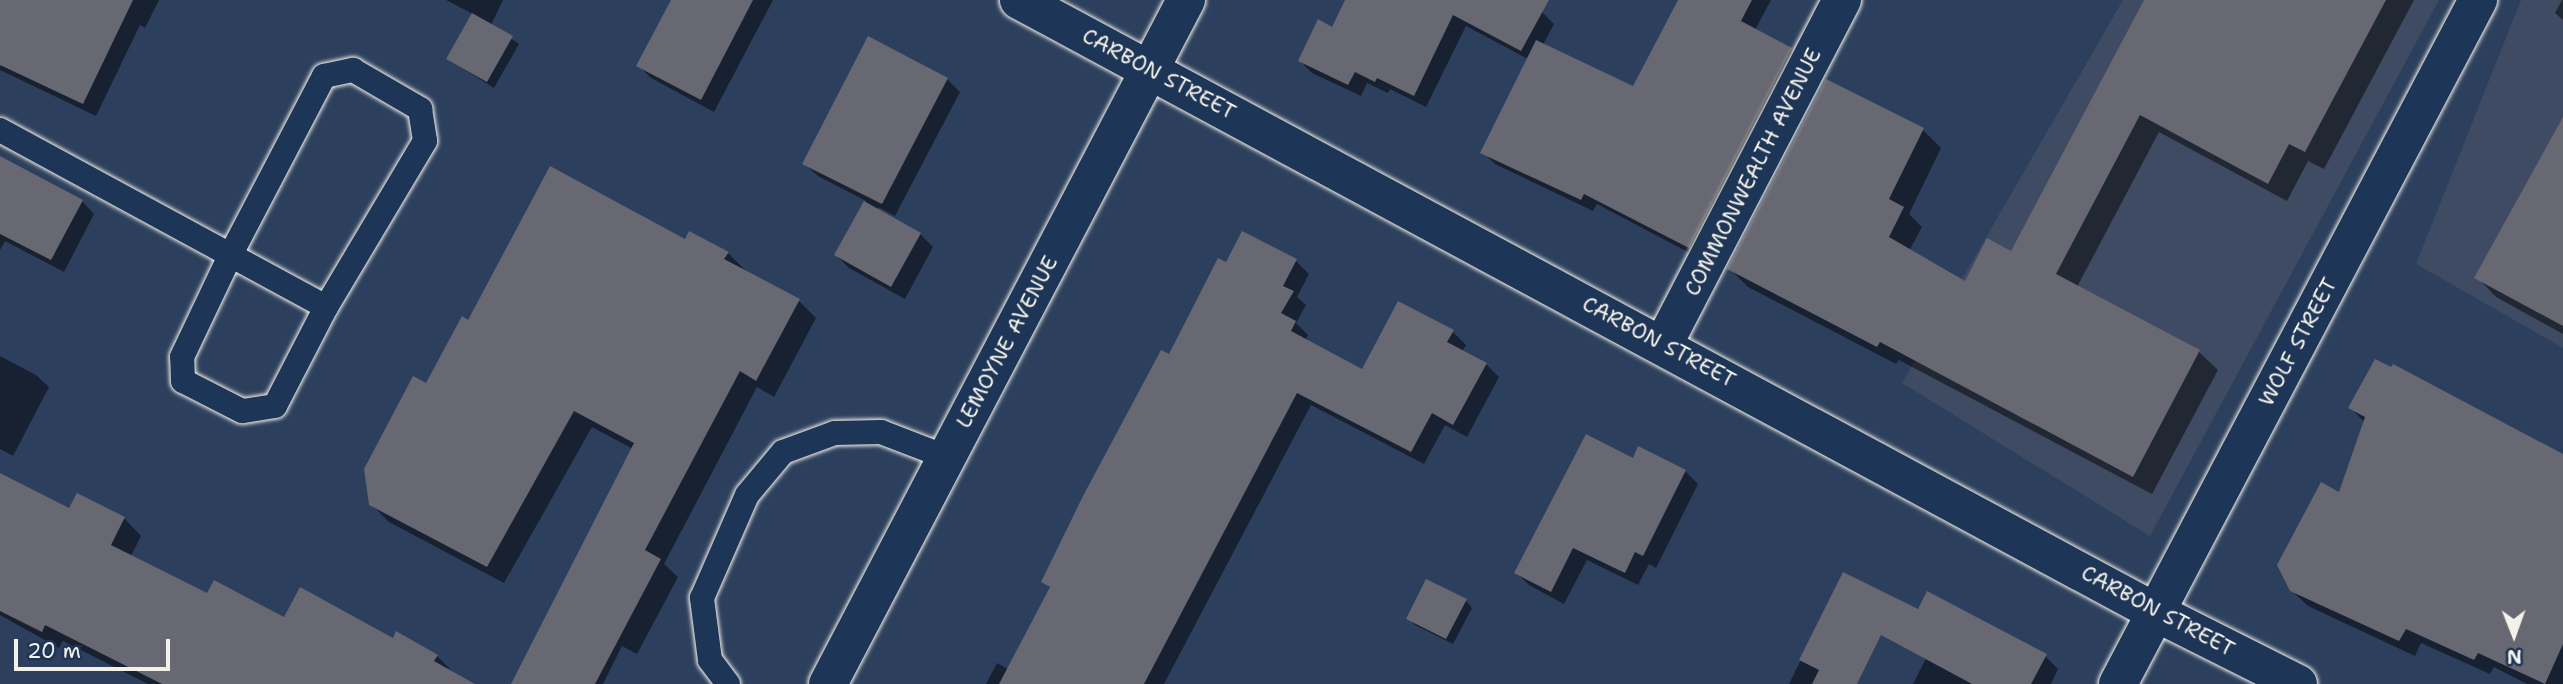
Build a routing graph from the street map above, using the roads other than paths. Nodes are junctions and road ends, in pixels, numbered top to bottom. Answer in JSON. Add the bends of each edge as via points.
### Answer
{"nodes":[{"id":1,"x":1019,"y":0,"type":"edge"},
{"id":2,"x":1186,"y":0,"type":"edge"},
{"id":3,"x":1842,"y":0,"type":"edge"},
{"id":4,"x":2478,"y":0,"type":"edge"},
{"id":5,"x":1150,"y":68,"type":"junction"},
{"id":6,"x":0,"y":130,"type":"edge"},
{"id":7,"x":231,"y":254,"type":"junction"},
{"id":8,"x":326,"y":307,"type":"junction"},
{"id":9,"x":1663,"y":345,"type":"junction"},
{"id":10,"x":946,"y":457,"type":"junction"},
{"id":11,"x":2155,"y":612,"type":"junction"},
{"id":12,"x":728,"y":684,"type":"edge"},
{"id":13,"x":828,"y":684,"type":"edge"},
{"id":14,"x":2118,"y":684,"type":"edge"},
{"id":15,"x":2298,"y":684,"type":"edge"}],
"edges":[{"from":1,"to":5,"type":"street","name":"CARBON STREET"},
{"from":2,"to":5,"type":"street","name":"LEMOYNE AVENUE"},
{"from":3,"to":9,"type":"street","name":"COMMONWEALTH AVENUE"},
{"from":4,"to":11,"type":"street","name":"WOLF STREET"},
{"from":5,"to":9,"type":"street","name":"CARBON STREET"},
{"from":5,"to":10,"type":"street","name":"LEMOYNE AVENUE"},
{"from":6,"to":7,"type":"lane"},
{"from":7,"to":8,"type":"lane"},
{"from":7,"to":8,"type":"lane","via":[[182,357],[183,381],[242,411],[275,406]]},
{"from":7,"to":8,"type":"lane","via":[[324,76],[353,70],[420,109],[425,141]]},
{"from":9,"to":11,"type":"street","name":"CARBON STREET"},
{"from":10,"to":12,"type":"lane","via":[[881,432],[835,433],[783,452],[747,495],[702,598],[710,660]]},
{"from":10,"to":13,"type":"street","name":"LEMOYNE AVENUE"},
{"from":11,"to":14,"type":"street","name":"WOLF STREET"},
{"from":11,"to":15,"type":"street","name":"CARBON STREET"}]}
